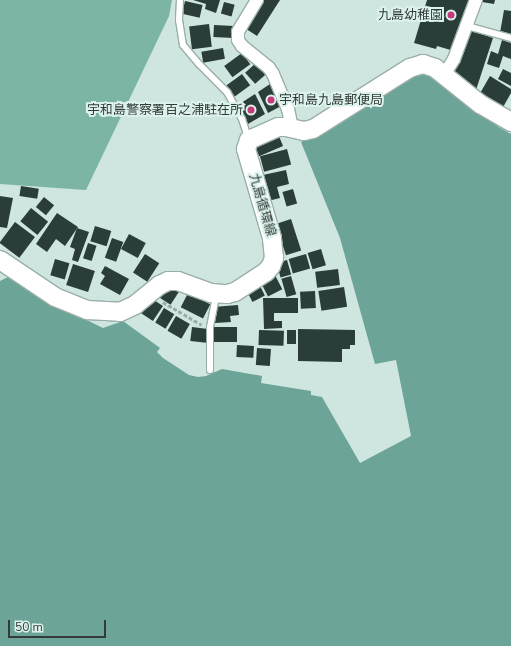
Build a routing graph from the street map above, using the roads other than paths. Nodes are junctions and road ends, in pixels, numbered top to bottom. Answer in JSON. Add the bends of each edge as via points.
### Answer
{"nodes":[{"id":1,"x":180,"y":0,"type":"edge"},
{"id":2,"x":257,"y":0,"type":"edge"},
{"id":3,"x":476,"y":0,"type":"edge"},
{"id":4,"x":467,"y":26,"type":"junction"},
{"id":5,"x":511,"y":38,"type":"edge"},
{"id":6,"x":444,"y":75,"type":"junction"},
{"id":7,"x":511,"y":122,"type":"edge"},
{"id":8,"x":292,"y":128,"type":"junction"},
{"id":9,"x":249,"y":140,"type":"junction"},
{"id":10,"x":2,"y":264,"type":"edge"},
{"id":11,"x":216,"y":294,"type":"junction"},
{"id":12,"x":210,"y":370,"type":"dead end"}],
"edges":[{"from":1,"to":9,"type":"lane","via":[[178,20],[183,45],[227,92],[242,119]]},
{"from":2,"to":8,"type":"street","via":[[238,32],[238,40],[273,74],[288,109]]},
{"from":3,"to":4,"type":"street"},
{"from":4,"to":5,"type":"lane"},
{"from":4,"to":6,"type":"street","via":[[454,59]]},
{"from":6,"to":7,"type":"main road","via":[[480,104]]},
{"from":6,"to":8,"type":"main road","via":[[429,65],[416,65],[313,129],[304,131]]},
{"from":8,"to":9,"type":"main road","via":[[278,127]]},
{"from":9,"to":11,"type":"main road","name":"九島循環線","via":[[246,149],[272,238],[274,258],[272,266],[266,272],[235,292]]},
{"from":10,"to":11,"type":"main road","name":"九島循環線","via":[[55,297],[81,309],[120,312],[134,305],[164,282],[173,280],[202,292]]},
{"from":11,"to":12,"type":"lane","via":[[210,327]]}]}
